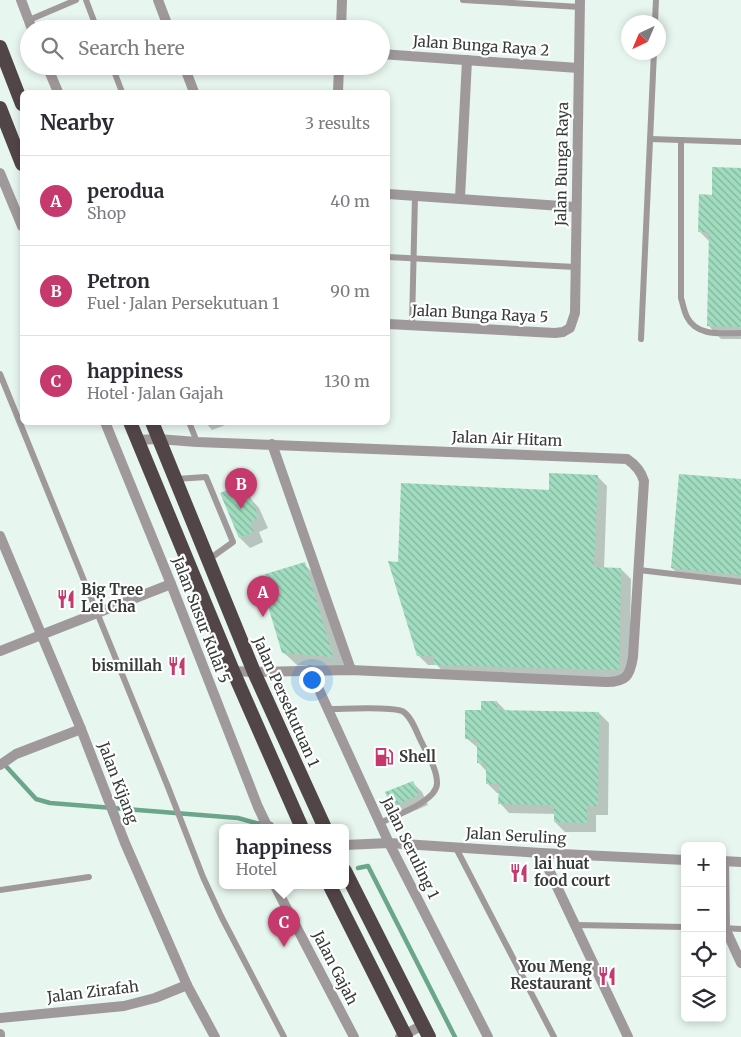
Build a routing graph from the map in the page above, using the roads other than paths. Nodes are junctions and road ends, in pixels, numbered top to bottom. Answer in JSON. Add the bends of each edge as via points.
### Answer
{"nodes":[{"id":1,"x":20,"y":0,"type":"edge"},
{"id":2,"x":76,"y":0,"type":"edge"},
{"id":3,"x":86,"y":0,"type":"edge"},
{"id":4,"x":158,"y":0,"type":"edge"},
{"id":5,"x":342,"y":0,"type":"edge"},
{"id":6,"x":463,"y":0,"type":"edge"},
{"id":7,"x":656,"y":0,"type":"edge"},
{"id":8,"x":580,"y":4,"type":"edge"},
{"id":9,"x":655,"y":15,"type":"edge"},
{"id":10,"x":28,"y":20,"type":"edge"},
{"id":11,"x":38,"y":20,"type":"edge"},
{"id":12,"x":94,"y":20,"type":"edge"},
{"id":13,"x":166,"y":20,"type":"edge"},
{"id":14,"x":341,"y":20,"type":"edge"},
{"id":15,"x":0,"y":47,"type":"edge"},
{"id":16,"x":390,"y":55,"type":"edge"},
{"id":17,"x":468,"y":60,"type":"junction"},
{"id":18,"x":654,"y":60,"type":"edge"},
{"id":19,"x":578,"y":68,"type":"junction"},
{"id":20,"x":51,"y":75,"type":"edge"},
{"id":21,"x":115,"y":75,"type":"edge"},
{"id":22,"x":187,"y":75,"type":"edge"},
{"id":23,"x":339,"y":75,"type":"edge"},
{"id":24,"x":57,"y":90,"type":"edge"},
{"id":25,"x":121,"y":90,"type":"edge"},
{"id":26,"x":193,"y":90,"type":"edge"},
{"id":27,"x":338,"y":90,"type":"edge"},
{"id":28,"x":20,"y":99,"type":"edge"},
{"id":29,"x":0,"y":108,"type":"edge"},
{"id":30,"x":650,"y":138,"type":"junction"},
{"id":31,"x":681,"y":140,"type":"junction"},
{"id":32,"x":741,"y":142,"type":"edge"},
{"id":33,"x":20,"y":159,"type":"edge"},
{"id":34,"x":0,"y":173,"type":"edge"},
{"id":35,"x":390,"y":194,"type":"edge"},
{"id":36,"x":415,"y":196,"type":"junction"},
{"id":37,"x":460,"y":198,"type":"junction"},
{"id":38,"x":576,"y":207,"type":"junction"},
{"id":39,"x":20,"y":221,"type":"edge"},
{"id":40,"x":390,"y":257,"type":"edge"},
{"id":41,"x":413,"y":257,"type":"junction"},
{"id":42,"x":575,"y":267,"type":"junction"},
{"id":43,"x":390,"y":324,"type":"edge"},
{"id":44,"x":412,"y":325,"type":"junction"},
{"id":45,"x":570,"y":328,"type":"joint"},
{"id":46,"x":741,"y":334,"type":"edge"},
{"id":47,"x":641,"y":339,"type":"dead end"},
{"id":48,"x":0,"y":374,"type":"edge"},
{"id":49,"x":20,"y":423,"type":"edge"},
{"id":50,"x":21,"y":425,"type":"edge"},
{"id":51,"x":106,"y":425,"type":"edge"},
{"id":52,"x":131,"y":425,"type":"edge"},
{"id":53,"x":153,"y":425,"type":"edge"},
{"id":54,"x":190,"y":425,"type":"edge"},
{"id":55,"x":158,"y":439,"type":"junction"},
{"id":56,"x":137,"y":440,"type":"junction"},
{"id":57,"x":197,"y":442,"type":"junction"},
{"id":58,"x":272,"y":444,"type":"junction"},
{"id":59,"x":174,"y":479,"type":"junction"},
{"id":60,"x":0,"y":536,"type":"edge"},
{"id":61,"x":208,"y":560,"type":"junction"},
{"id":62,"x":639,"y":570,"type":"junction"},
{"id":63,"x":741,"y":582,"type":"edge"},
{"id":64,"x":171,"y":584,"type":"junction"},
{"id":65,"x":98,"y":612,"type":"junction"},
{"id":66,"x":42,"y":634,"type":"junction"},
{"id":67,"x":0,"y":651,"type":"edge"},
{"id":68,"x":310,"y":670,"type":"junction"},
{"id":69,"x":351,"y":670,"type":"junction"},
{"id":70,"x":233,"y":671,"type":"junction"},
{"id":71,"x":254,"y":672,"type":"junction"},
{"id":72,"x":328,"y":709,"type":"junction"},
{"id":73,"x":81,"y":729,"type":"junction"},
{"id":74,"x":0,"y":765,"type":"edge"},
{"id":75,"x":380,"y":823,"type":"junction"},
{"id":76,"x":266,"y":824,"type":"edge"},
{"id":77,"x":300,"y":824,"type":"edge"},
{"id":78,"x":323,"y":824,"type":"edge"},
{"id":79,"x":389,"y":843,"type":"junction"},
{"id":80,"x":349,"y":845,"type":"edge"},
{"id":81,"x":456,"y":848,"type":"junction"},
{"id":82,"x":541,"y":853,"type":"junction"},
{"id":83,"x":681,"y":860,"type":"edge"},
{"id":84,"x":726,"y":861,"type":"edge"},
{"id":85,"x":741,"y":862,"type":"edge"},
{"id":86,"x":89,"y":877,"type":"dead end"},
{"id":87,"x":349,"y":878,"type":"edge"},
{"id":88,"x":277,"y":889,"type":"edge"},
{"id":89,"x":331,"y":889,"type":"edge"},
{"id":90,"x":0,"y":890,"type":"edge"},
{"id":91,"x":575,"y":925,"type":"junction"},
{"id":92,"x":681,"y":927,"type":"edge"},
{"id":93,"x":726,"y":928,"type":"edge"},
{"id":94,"x":741,"y":929,"type":"edge"},
{"id":95,"x":726,"y":932,"type":"edge"},
{"id":96,"x":741,"y":963,"type":"edge"},
{"id":97,"x":187,"y":986,"type":"junction"},
{"id":98,"x":0,"y":1018,"type":"edge"},
{"id":99,"x":426,"y":1031,"type":"edge"},
{"id":100,"x":404,"y":1036,"type":"edge"},
{"id":101,"x":216,"y":1037,"type":"edge"},
{"id":102,"x":284,"y":1037,"type":"edge"},
{"id":103,"x":354,"y":1037,"type":"edge"},
{"id":104,"x":488,"y":1037,"type":"edge"},
{"id":105,"x":554,"y":1037,"type":"edge"},
{"id":106,"x":628,"y":1037,"type":"edge"}],
"edges":[{"from":1,"to":10,"type":"street"},
{"from":2,"to":11,"type":"lane"},
{"from":3,"to":12,"type":"lane"},
{"from":4,"to":13,"type":"street"},
{"from":5,"to":14,"type":"street"},
{"from":6,"to":8,"type":"lane"},
{"from":7,"to":9,"type":"lane"},
{"from":8,"to":19,"type":"street","name":"Jalan Bunga Raya"},
{"from":15,"to":28,"type":"highway"},
{"from":16,"to":17,"type":"street","name":"Jalan Bunga Raya 2"},
{"from":17,"to":19,"type":"street","name":"Jalan Bunga Raya 2"},
{"from":17,"to":37,"type":"street"},
{"from":18,"to":30,"type":"lane"},
{"from":19,"to":38,"type":"street","name":"Jalan Bunga Raya"},
{"from":20,"to":24,"type":"street"},
{"from":21,"to":25,"type":"lane"},
{"from":22,"to":26,"type":"street"},
{"from":23,"to":27,"type":"street"},
{"from":29,"to":33,"type":"highway"},
{"from":30,"to":31,"type":"lane"},
{"from":30,"to":47,"type":"lane"},
{"from":31,"to":32,"type":"lane"},
{"from":31,"to":46,"type":"lane","via":[[681,298],[687,317],[695,328],[707,333]]},
{"from":34,"to":39,"type":"street"},
{"from":35,"to":36,"type":"street"},
{"from":36,"to":37,"type":"street"},
{"from":36,"to":41,"type":"lane"},
{"from":37,"to":38,"type":"street"},
{"from":38,"to":42,"type":"street","name":"Jalan Bunga Raya"},
{"from":40,"to":41,"type":"lane"},
{"from":41,"to":42,"type":"lane"},
{"from":41,"to":44,"type":"lane"},
{"from":42,"to":45,"type":"street","name":"Jalan Bunga Raya","via":[[575,313]]},
{"from":43,"to":44,"type":"street","name":"Jalan Bunga Raya 5"},
{"from":44,"to":45,"type":"street","name":"Jalan Bunga Raya 5","via":[[554,333]]},
{"from":48,"to":49,"type":"lane"},
{"from":50,"to":65,"type":"lane"},
{"from":51,"to":64,"type":"street","name":"Jalan Susur Kulai 5"},
{"from":52,"to":56,"type":"highway"},
{"from":53,"to":55,"type":"highway","name":"Jalan Persekutuan 1"},
{"from":54,"to":57,"type":"lane"},
{"from":55,"to":56,"type":"street","name":"Jalan Air Hitam"},
{"from":55,"to":57,"type":"street","name":"Jalan Air Hitam"},
{"from":55,"to":59,"type":"highway","name":"Jalan Persekutuan 1"},
{"from":56,"to":70,"type":"highway"},
{"from":57,"to":58,"type":"street","name":"Jalan Air Hitam"},
{"from":58,"to":62,"type":"street","name":"Jalan Air Hitam","via":[[627,459],[642,472],[644,481]]},
{"from":58,"to":69,"type":"street"},
{"from":59,"to":61,"type":"highway","name":"Jalan Persekutuan 1"},
{"from":59,"to":61,"type":"lane","via":[[206,477],[233,542]]},
{"from":60,"to":66,"type":"street","name":"Jalan Kijang"},
{"from":61,"to":71,"type":"highway","name":"Jalan Persekutuan 1"},
{"from":62,"to":63,"type":"lane"},
{"from":62,"to":69,"type":"street","name":"Jalan Air Hitam","via":[[631,671],[616,682]]},
{"from":64,"to":65,"type":"street"},
{"from":64,"to":76,"type":"street","name":"Jalan Susur Kulai 5"},
{"from":65,"to":66,"type":"street"},
{"from":65,"to":102,"type":"lane","via":[[212,898]]},
{"from":66,"to":67,"type":"street"},
{"from":66,"to":73,"type":"street","name":"Jalan Kijang"},
{"from":68,"to":69,"type":"street"},
{"from":68,"to":71,"type":"street"},
{"from":68,"to":72,"type":"street","name":"Jalan Seruling 1"},
{"from":70,"to":71,"type":"street"},
{"from":70,"to":77,"type":"highway"},
{"from":71,"to":78,"type":"highway","name":"Jalan Persekutuan 1"},
{"from":72,"to":75,"type":"street","name":"Jalan Seruling 1"},
{"from":72,"to":75,"type":"lane","via":[[392,709],[404,712],[436,773],[438,785],[434,794]]},
{"from":73,"to":74,"type":"street","via":[[16,754]]},
{"from":73,"to":97,"type":"street","name":"Jalan Kijang","via":[[125,844]]},
{"from":75,"to":79,"type":"street","name":"Jalan Seruling 1"},
{"from":79,"to":80,"type":"street","name":"Jalan Seruling"},
{"from":79,"to":81,"type":"street","name":"Jalan Seruling"},
{"from":79,"to":104,"type":"street","name":"Jalan Seruling 1"},
{"from":81,"to":82,"type":"street","name":"Jalan Seruling"},
{"from":81,"to":105,"type":"lane"},
{"from":82,"to":83,"type":"street","name":"Jalan Seruling"},
{"from":82,"to":91,"type":"street"},
{"from":84,"to":85,"type":"street"},
{"from":86,"to":90,"type":"lane"},
{"from":87,"to":99,"type":"highway"},
{"from":88,"to":103,"type":"street","name":"Jalan Gajah"},
{"from":89,"to":100,"type":"highway"},
{"from":91,"to":92,"type":"lane"},
{"from":91,"to":106,"type":"street"},
{"from":93,"to":94,"type":"lane"},
{"from":95,"to":96,"type":"street"},
{"from":97,"to":98,"type":"street","name":"Jalan Zirafah","via":[[124,1006]]},
{"from":97,"to":101,"type":"street","name":"Jalan Kijang"},
{"from":99,"to":100,"type":"street"}]}
